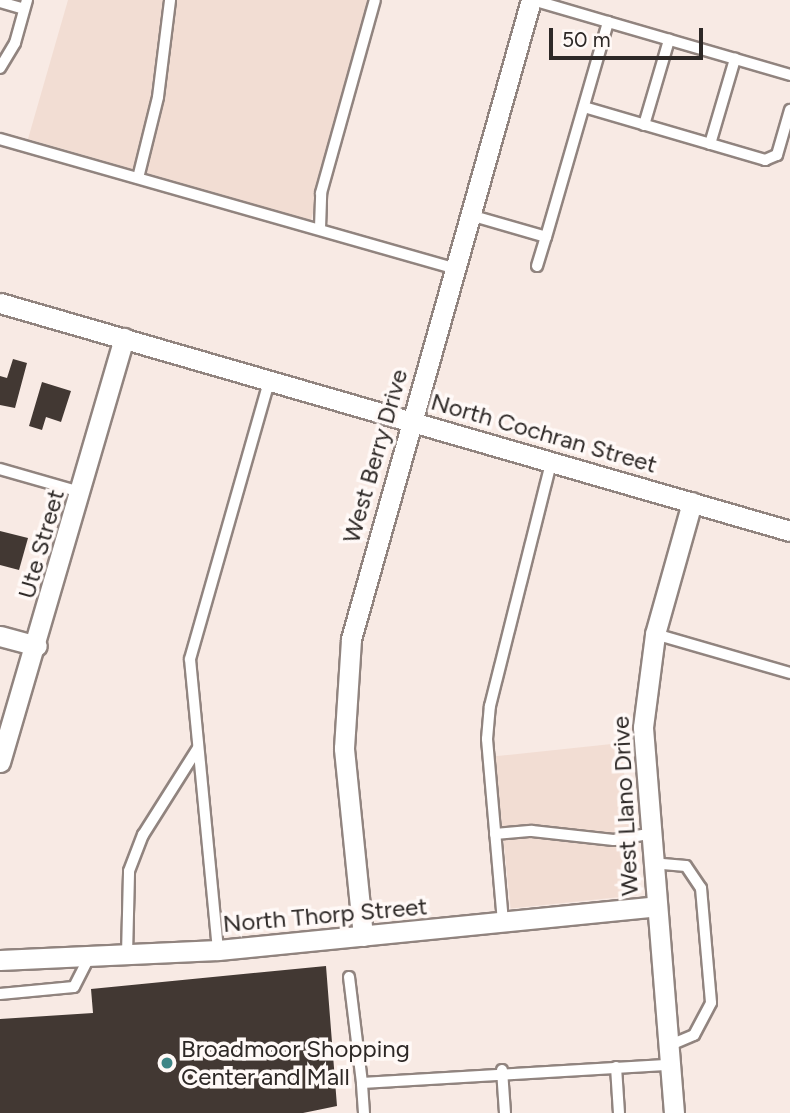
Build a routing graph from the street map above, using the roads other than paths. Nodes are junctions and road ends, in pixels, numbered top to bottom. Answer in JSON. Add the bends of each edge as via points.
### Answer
{"nodes":[{"id":1,"x":170,"y":0,"type":"edge"},
{"id":2,"x":375,"y":0,"type":"edge"},
{"id":3,"x":532,"y":0,"type":"edge"},
{"id":4,"x":0,"y":2,"type":"edge"},
{"id":5,"x":26,"y":4,"type":"edge"},
{"id":6,"x":608,"y":22,"type":"junction"},
{"id":7,"x":669,"y":40,"type":"junction"},
{"id":8,"x":735,"y":59,"type":"junction"},
{"id":9,"x":0,"y":68,"type":"edge"},
{"id":10,"x":790,"y":75,"type":"edge"},
{"id":11,"x":584,"y":107,"type":"junction"},
{"id":12,"x":790,"y":110,"type":"edge"},
{"id":13,"x":644,"y":125,"type":"junction"},
{"id":14,"x":0,"y":139,"type":"edge"},
{"id":15,"x":710,"y":144,"type":"junction"},
{"id":16,"x":138,"y":178,"type":"junction"},
{"id":17,"x":469,"y":214,"type":"junction"},
{"id":18,"x":320,"y":228,"type":"junction"},
{"id":19,"x":546,"y":237,"type":"junction"},
{"id":20,"x":537,"y":266,"type":"dead end"},
{"id":21,"x":454,"y":268,"type":"junction"},
{"id":22,"x":0,"y":303,"type":"edge"},
{"id":23,"x":124,"y":338,"type":"junction"},
{"id":24,"x":270,"y":379,"type":"junction"},
{"id":25,"x":411,"y":419,"type":"junction"},
{"id":26,"x":552,"y":459,"type":"junction"},
{"id":27,"x":0,"y":469,"type":"edge"},
{"id":28,"x":81,"y":492,"type":"junction"},
{"id":29,"x":692,"y":502,"type":"junction"},
{"id":30,"x":790,"y":531,"type":"edge"},
{"id":31,"x":655,"y":634,"type":"junction"},
{"id":32,"x":0,"y":636,"type":"edge"},
{"id":33,"x":37,"y":646,"type":"junction"},
{"id":34,"x":790,"y":673,"type":"edge"},
{"id":35,"x":198,"y":748,"type":"junction"},
{"id":36,"x":0,"y":762,"type":"edge"},
{"id":37,"x":495,"y":834,"type":"junction"},
{"id":38,"x":649,"y":834,"type":"junction"},
{"id":39,"x":651,"y":863,"type":"junction"},
{"id":40,"x":654,"y":906,"type":"junction"},
{"id":41,"x":503,"y":923,"type":"junction"},
{"id":42,"x":363,"y":936,"type":"junction"},
{"id":43,"x":218,"y":950,"type":"junction"},
{"id":44,"x":127,"y":956,"type":"junction"},
{"id":45,"x":89,"y":958,"type":"junction"},
{"id":46,"x":0,"y":960,"type":"edge"},
{"id":47,"x":349,"y":977,"type":"dead end"},
{"id":48,"x":0,"y":994,"type":"edge"},
{"id":49,"x":668,"y":1055,"type":"junction"},
{"id":50,"x":616,"y":1067,"type":"junction"},
{"id":51,"x":502,"y":1070,"type":"junction"},
{"id":52,"x":362,"y":1083,"type":"junction"},
{"id":53,"x":364,"y":1113,"type":"edge"},
{"id":54,"x":505,"y":1113,"type":"edge"},
{"id":55,"x":619,"y":1113,"type":"edge"},
{"id":56,"x":674,"y":1113,"type":"edge"}],
"edges":[{"from":1,"to":16,"type":"lane","via":[[158,97]]},
{"from":2,"to":18,"type":"lane","via":[[321,193]]},
{"from":3,"to":6,"type":"lane"},
{"from":3,"to":17,"type":"street","name":"West Berry Drive"},
{"from":4,"to":5,"type":"lane"},
{"from":5,"to":9,"type":"lane"},
{"from":6,"to":7,"type":"lane"},
{"from":6,"to":11,"type":"lane"},
{"from":7,"to":8,"type":"lane"},
{"from":7,"to":13,"type":"lane"},
{"from":8,"to":10,"type":"lane"},
{"from":8,"to":15,"type":"lane"},
{"from":11,"to":13,"type":"lane"},
{"from":11,"to":19,"type":"lane"},
{"from":12,"to":15,"type":"lane","via":[[777,155],[765,160]]},
{"from":13,"to":15,"type":"lane"},
{"from":14,"to":16,"type":"lane"},
{"from":16,"to":18,"type":"lane"},
{"from":17,"to":19,"type":"lane"},
{"from":17,"to":21,"type":"street","name":"West Berry Drive"},
{"from":18,"to":21,"type":"lane"},
{"from":19,"to":20,"type":"lane"},
{"from":21,"to":25,"type":"street","name":"West Berry Drive"},
{"from":22,"to":23,"type":"street","name":"North Cochran Street"},
{"from":23,"to":24,"type":"street","name":"North Cochran Street"},
{"from":23,"to":28,"type":"street","name":"Ute Street"},
{"from":24,"to":25,"type":"street","name":"North Cochran Street"},
{"from":24,"to":35,"type":"lane","via":[[190,659]]},
{"from":25,"to":26,"type":"street","name":"North Cochran Street"},
{"from":25,"to":42,"type":"street","name":"West Berry Drive","via":[[373,550],[343,690]]},
{"from":26,"to":29,"type":"street","name":"North Cochran Street"},
{"from":26,"to":37,"type":"lane","via":[[490,706]]},
{"from":27,"to":28,"type":"lane"},
{"from":28,"to":33,"type":"street","name":"Ute Street"},
{"from":29,"to":30,"type":"street","name":"North Cochran Street"},
{"from":29,"to":31,"type":"street","name":"West Llano Drive"},
{"from":31,"to":34,"type":"lane"},
{"from":31,"to":38,"type":"street","name":"West Llano Drive","via":[[643,727]]},
{"from":32,"to":33,"type":"street"},
{"from":33,"to":36,"type":"street","name":"Ute Street"},
{"from":35,"to":43,"type":"lane"},
{"from":35,"to":44,"type":"lane","via":[[143,835],[129,872]]},
{"from":37,"to":38,"type":"lane","via":[[614,840]]},
{"from":37,"to":41,"type":"lane"},
{"from":38,"to":39,"type":"street","name":"West Llano Drive"},
{"from":39,"to":40,"type":"street","name":"West Llano Drive"},
{"from":39,"to":49,"type":"lane","via":[[686,866],[701,888],[711,1003],[694,1035]]},
{"from":40,"to":41,"type":"street","name":"North Thorp Street"},
{"from":40,"to":49,"type":"street","name":"West Llano Drive"},
{"from":41,"to":42,"type":"street","name":"North Thorp Street"},
{"from":42,"to":43,"type":"street","name":"North Thorp Street"},
{"from":43,"to":44,"type":"street","name":"North Thorp Street"},
{"from":44,"to":45,"type":"street","name":"North Thorp Street"},
{"from":45,"to":46,"type":"street","name":"North Thorp Street"},
{"from":45,"to":48,"type":"lane","via":[[74,987]]},
{"from":47,"to":52,"type":"lane"},
{"from":49,"to":50,"type":"lane"},
{"from":49,"to":56,"type":"street","name":"West Llano Drive"},
{"from":50,"to":51,"type":"lane"},
{"from":50,"to":55,"type":"lane"},
{"from":51,"to":52,"type":"lane"},
{"from":51,"to":54,"type":"lane"},
{"from":52,"to":53,"type":"lane"}]}
